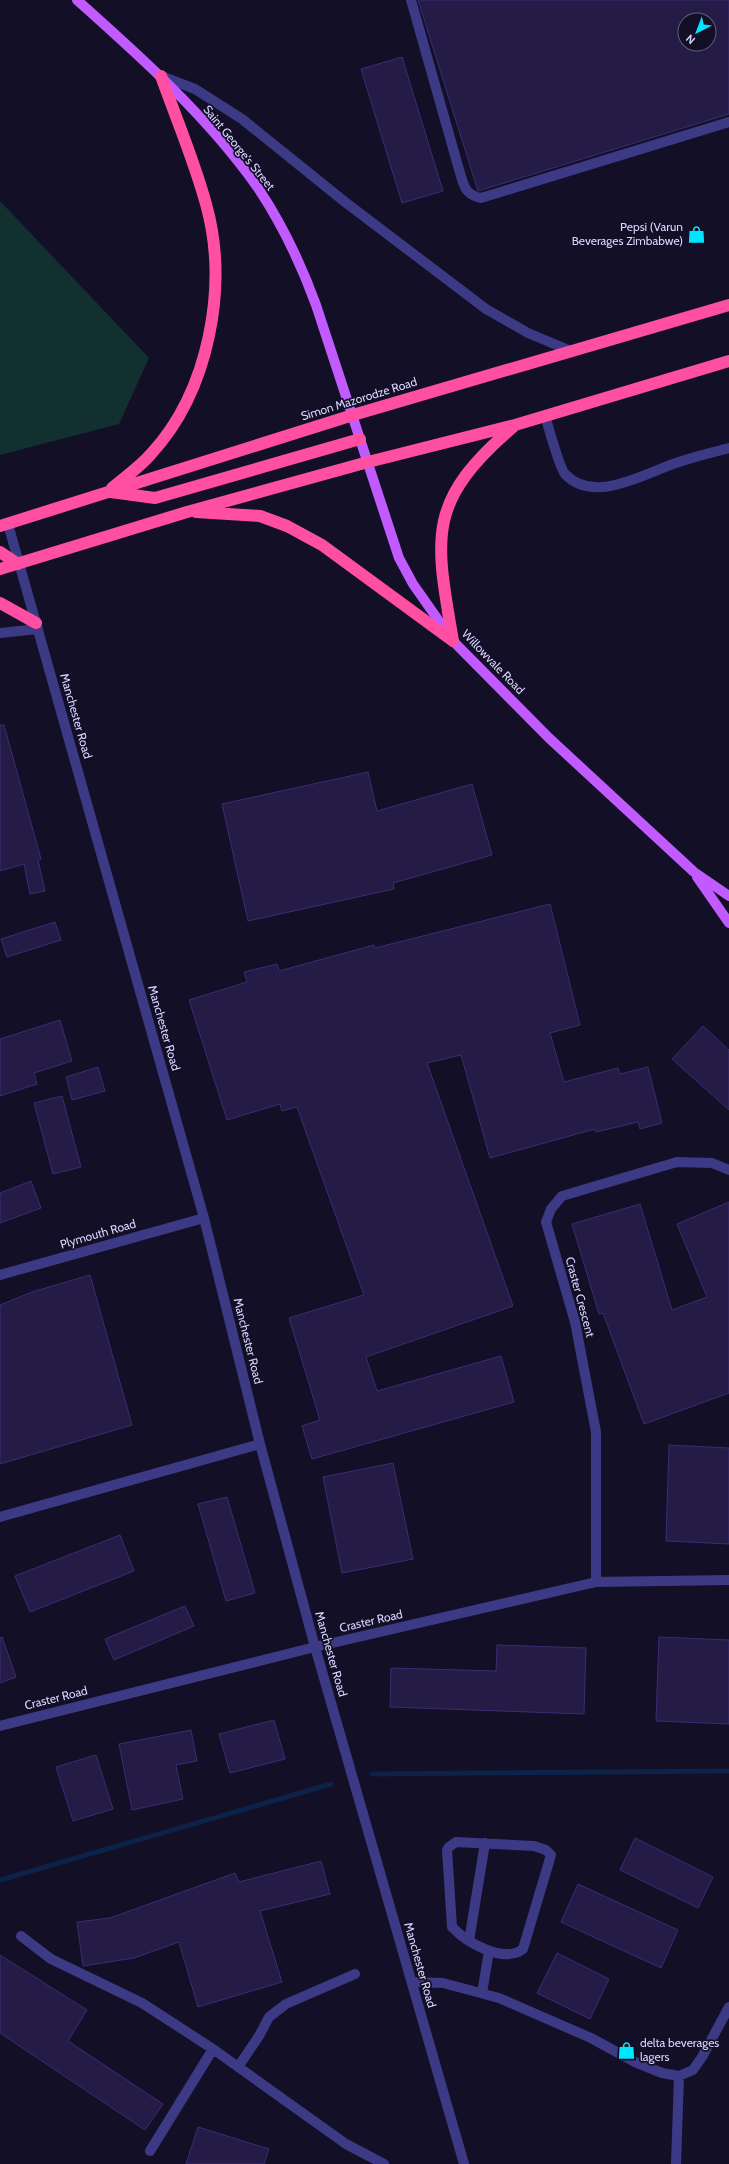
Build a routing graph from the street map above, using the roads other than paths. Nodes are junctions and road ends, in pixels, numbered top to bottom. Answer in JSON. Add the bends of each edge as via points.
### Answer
{"nodes":[{"id":1,"x":77,"y":0,"type":"edge"},
{"id":2,"x":411,"y":0,"type":"edge"},
{"id":3,"x":161,"y":76,"type":"junction"},
{"id":4,"x":729,"y":122,"type":"edge"},
{"id":5,"x":729,"y":305,"type":"edge"},
{"id":6,"x":571,"y":351,"type":"junction"},
{"id":7,"x":729,"y":361,"type":"edge"},
{"id":8,"x":353,"y":415,"type":"junction"},
{"id":9,"x":545,"y":416,"type":"junction"},
{"id":10,"x":515,"y":425,"type":"junction"},
{"id":11,"x":360,"y":439,"type":"junction"},
{"id":12,"x":729,"y":448,"type":"edge"},
{"id":13,"x":368,"y":462,"type":"junction"},
{"id":14,"x":108,"y":491,"type":"junction"},
{"id":15,"x":187,"y":512,"type":"junction"},
{"id":16,"x":4,"y":525,"type":"edge"},
{"id":17,"x":0,"y":552,"type":"edge"},
{"id":18,"x":18,"y":564,"type":"junction"},
{"id":19,"x":0,"y":569,"type":"edge"},
{"id":20,"x":0,"y":603,"type":"edge"},
{"id":21,"x":37,"y":626,"type":"junction"},
{"id":22,"x":0,"y":633,"type":"edge"},
{"id":23,"x":453,"y":641,"type":"junction"},
{"id":24,"x":694,"y":872,"type":"junction"},
{"id":25,"x":729,"y":896,"type":"edge"},
{"id":26,"x":729,"y":923,"type":"edge"},
{"id":27,"x":729,"y":1170,"type":"edge"},
{"id":28,"x":204,"y":1218,"type":"junction"},
{"id":29,"x":0,"y":1275,"type":"edge"},
{"id":30,"x":260,"y":1444,"type":"junction"},
{"id":31,"x":0,"y":1517,"type":"edge"},
{"id":32,"x":729,"y":1580,"type":"edge"},
{"id":33,"x":596,"y":1582,"type":"junction"},
{"id":34,"x":315,"y":1647,"type":"junction"},
{"id":35,"x":0,"y":1726,"type":"edge"},
{"id":36,"x":485,"y":1843,"type":"junction"},
{"id":37,"x":21,"y":1936,"type":"dead end"},
{"id":38,"x":469,"y":1941,"type":"junction"},
{"id":39,"x":489,"y":1951,"type":"junction"},
{"id":40,"x":355,"y":1974,"type":"dead end"},
{"id":41,"x":412,"y":1982,"type":"junction"},
{"id":42,"x":482,"y":1993,"type":"junction"},
{"id":43,"x":729,"y":2007,"type":"edge"},
{"id":44,"x":213,"y":2049,"type":"junction"},
{"id":45,"x":238,"y":2067,"type":"junction"},
{"id":46,"x":679,"y":2076,"type":"junction"},
{"id":47,"x":150,"y":2150,"type":"dead end"},
{"id":48,"x":384,"y":2164,"type":"edge"},
{"id":49,"x":464,"y":2164,"type":"edge"},
{"id":50,"x":676,"y":2164,"type":"edge"}],
"edges":[{"from":1,"to":3,"type":"main road","name":"Saint George's Street"},
{"from":2,"to":4,"type":"street","via":[[460,173],[466,191],[472,196],[481,198]]},
{"from":3,"to":6,"type":"street","via":[[195,89],[242,119],[345,202],[486,309],[528,333]]},
{"from":3,"to":8,"type":"main road","name":"Saint George's Street","via":[[258,188],[283,230],[303,270]]},
{"from":3,"to":14,"type":"highway","via":[[207,206],[214,250],[214,296],[210,335],[192,394],[172,427],[151,454]]},
{"from":5,"to":6,"type":"highway","name":"Simon Mazorodze Road"},
{"from":6,"to":8,"type":"highway","name":"Simon Mazorodze Road"},
{"from":7,"to":9,"type":"highway"},
{"from":8,"to":11,"type":"main road","name":"Willowvale Road"},
{"from":8,"to":14,"type":"highway","name":"Simon Mazorodze Road"},
{"from":9,"to":10,"type":"highway"},
{"from":9,"to":12,"type":"street","via":[[564,473],[578,483],[594,487],[614,486],[677,462]]},
{"from":10,"to":13,"type":"highway"},
{"from":10,"to":23,"type":"highway","via":[[473,465],[445,510],[440,538],[440,568]]},
{"from":11,"to":13,"type":"main road","name":"Willowvale Road"},
{"from":11,"to":14,"type":"highway","via":[[155,498]]},
{"from":13,"to":15,"type":"highway"},
{"from":13,"to":23,"type":"main road","name":"Willowvale Road","via":[[399,558],[412,584]]},
{"from":14,"to":16,"type":"highway","name":"Simon Mazorodze Road"},
{"from":15,"to":18,"type":"highway"},
{"from":15,"to":23,"type":"highway","via":[[260,516],[287,526],[322,545]]},
{"from":16,"to":18,"type":"street","name":"Manchester Road"},
{"from":17,"to":18,"type":"highway"},
{"from":18,"to":19,"type":"highway"},
{"from":18,"to":21,"type":"street","name":"Manchester Road"},
{"from":20,"to":21,"type":"highway"},
{"from":21,"to":22,"type":"street"},
{"from":21,"to":28,"type":"street","name":"Manchester Road"},
{"from":23,"to":24,"type":"main road","name":"Willowvale Road","via":[[549,738]]},
{"from":24,"to":25,"type":"main road","name":"Willowvale Road"},
{"from":24,"to":26,"type":"main road","name":"Willowvale Road"},
{"from":27,"to":33,"type":"street","name":"Craster Crescent","via":[[712,1163],[677,1162],[562,1196],[551,1209],[546,1222],[575,1322],[596,1432]]},
{"from":28,"to":29,"type":"street","name":"Plymouth Road"},
{"from":28,"to":30,"type":"street","name":"Manchester Road"},
{"from":30,"to":31,"type":"street"},
{"from":30,"to":34,"type":"street","name":"Manchester Road"},
{"from":32,"to":33,"type":"street","name":"Craster Road"},
{"from":33,"to":34,"type":"street","name":"Craster Road"},
{"from":34,"to":35,"type":"street","name":"Craster Road"},
{"from":34,"to":41,"type":"street","name":"Manchester Road"},
{"from":36,"to":38,"type":"street"},
{"from":36,"to":38,"type":"street","via":[[456,1842],[447,1850],[452,1927]]},
{"from":36,"to":39,"type":"street","via":[[534,1846],[546,1850],[551,1855],[522,1949],[513,1954]]},
{"from":37,"to":44,"type":"street","via":[[51,1959],[142,2003]]},
{"from":38,"to":39,"type":"street"},
{"from":39,"to":42,"type":"street"},
{"from":40,"to":45,"type":"street","via":[[286,2004],[269,2017]]},
{"from":41,"to":42,"type":"street","via":[[443,1983]]},
{"from":41,"to":49,"type":"street","name":"Manchester Road"},
{"from":42,"to":46,"type":"street","via":[[566,2026],[635,2062],[662,2073]]},
{"from":43,"to":46,"type":"street","via":[[693,2070]]},
{"from":44,"to":45,"type":"street"},
{"from":44,"to":47,"type":"street"},
{"from":45,"to":48,"type":"street","via":[[346,2144]]},
{"from":46,"to":50,"type":"street"}]}
